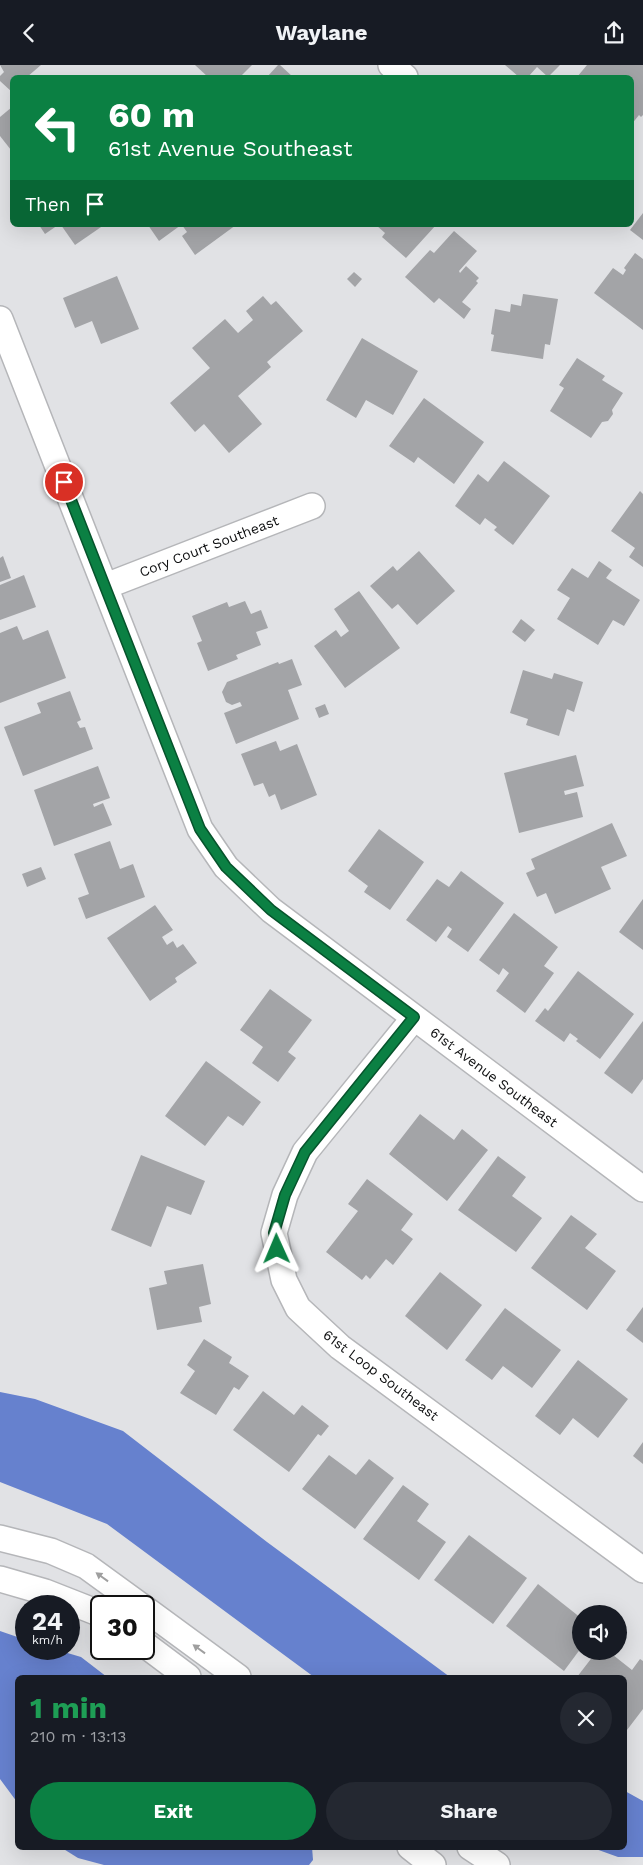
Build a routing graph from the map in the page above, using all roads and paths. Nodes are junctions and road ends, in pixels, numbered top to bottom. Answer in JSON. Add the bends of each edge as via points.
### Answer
{"nodes":[{"id":1,"x":391,"y":65,"type":"edge"},
{"id":2,"x":403,"y":75,"type":"edge"},
{"id":3,"x":0,"y":319,"type":"edge"},
{"id":4,"x":312,"y":506,"type":"dead end"},
{"id":5,"x":106,"y":586,"type":"junction"},
{"id":6,"x":414,"y":1017,"type":"junction"},
{"id":7,"x":643,"y":1189,"type":"edge"},
{"id":8,"x":0,"y":1538,"type":"edge"},
{"id":9,"x":643,"y":1569,"type":"edge"},
{"id":10,"x":0,"y":1579,"type":"edge"},
{"id":11,"x":126,"y":1595,"type":"edge"},
{"id":12,"x":90,"y":1610,"type":"edge"},
{"id":13,"x":155,"y":1616,"type":"edge"},
{"id":14,"x":155,"y":1652,"type":"edge"},
{"id":15,"x":185,"y":1675,"type":"edge"},
{"id":16,"x":235,"y":1675,"type":"edge"},
{"id":17,"x":414,"y":1850,"type":"edge"},
{"id":18,"x":474,"y":1850,"type":"edge"},
{"id":19,"x":432,"y":1865,"type":"edge"},
{"id":20,"x":497,"y":1865,"type":"edge"}],
"edges":[{"from":1,"to":2,"type":"street"},
{"from":3,"to":5,"type":"street","name":"61st Avenue Southeast"},
{"from":4,"to":5,"type":"street","name":"Cory Court Southeast"},
{"from":5,"to":6,"type":"street","name":"61st Avenue Southeast","via":[[200,829],[226,867],[271,910]]},
{"from":6,"to":7,"type":"street","name":"61st Avenue Southeast"},
{"from":6,"to":9,"type":"street","name":"61st Loop Southeast","via":[[305,1152],[285,1195],[274,1233],[284,1280],[298,1308],[340,1347]]},
{"from":11,"to":8,"type":"street","one_way":true,"via":[[86,1566],[51,1551]]},
{"from":10,"to":12,"type":"street"},
{"from":16,"to":13,"type":"street","one_way":true},
{"from":14,"to":15,"type":"street"},
{"from":17,"to":19,"type":"street"},
{"from":18,"to":20,"type":"street"}]}
